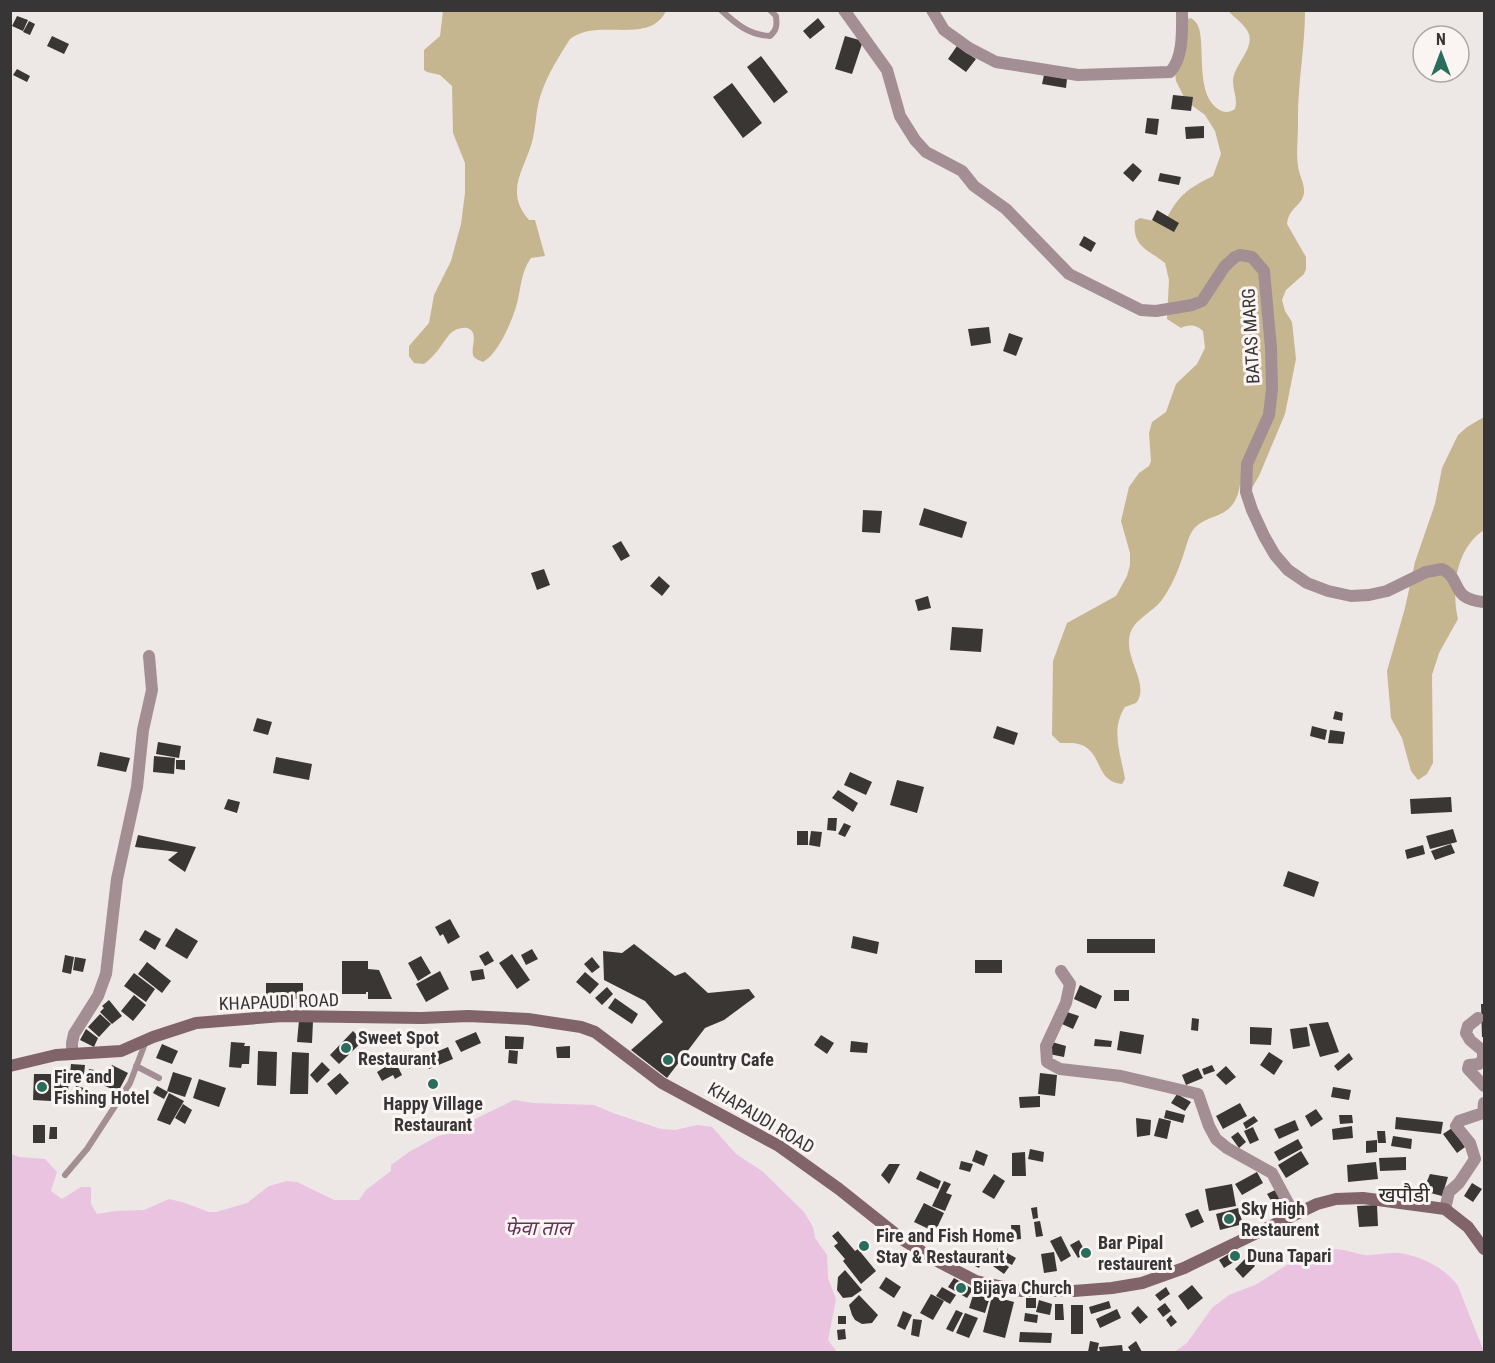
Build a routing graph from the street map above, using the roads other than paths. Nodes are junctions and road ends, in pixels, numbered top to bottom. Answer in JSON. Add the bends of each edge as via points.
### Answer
{"nodes":[{"id":1,"x":721,"y":10,"type":"edge"},
{"id":2,"x":770,"y":10,"type":"edge"},
{"id":3,"x":844,"y":10,"type":"edge"},
{"id":4,"x":932,"y":10,"type":"edge"},
{"id":5,"x":1182,"y":10,"type":"edge"},
{"id":6,"x":1485,"y":602,"type":"edge"},
{"id":7,"x":149,"y":656,"type":"dead end"},
{"id":8,"x":1061,"y":971,"type":"dead end"},
{"id":9,"x":1478,"y":1018,"type":"dead end"},
{"id":10,"x":146,"y":1041,"type":"junction"},
{"id":11,"x":72,"y":1054,"type":"junction"},
{"id":12,"x":10,"y":1066,"type":"edge"},
{"id":13,"x":136,"y":1066,"type":"junction"},
{"id":14,"x":159,"y":1078,"type":"dead end"},
{"id":15,"x":1485,"y":1086,"type":"edge"},
{"id":16,"x":1485,"y":1103,"type":"edge"},
{"id":17,"x":65,"y":1175,"type":"dead end"},
{"id":18,"x":1445,"y":1209,"type":"junction"},
{"id":19,"x":1294,"y":1214,"type":"junction"},
{"id":20,"x":1485,"y":1249,"type":"edge"}],
"edges":[{"from":1,"to":2,"type":"lane","via":[[742,28],[770,36],[776,32],[777,24]]},
{"from":3,"to":6,"type":"street","name":"BATAS MARG","via":[[887,70],[900,116],[915,140],[926,152],[962,171],[974,186],[1006,209],[1069,274],[1141,310],[1155,311],[1202,301],[1234,256],[1246,255],[1260,266],[1266,280],[1272,389],[1269,416],[1247,464],[1246,492],[1264,536],[1288,570],[1307,583],[1351,596],[1387,591],[1426,572],[1442,569],[1461,595]]},
{"from":4,"to":5,"type":"street","via":[[944,30],[996,63],[1078,75],[1170,72],[1176,66],[1182,36]]},
{"from":7,"to":11,"type":"street","via":[[152,690],[117,879],[106,974],[98,996],[74,1034]]},
{"from":8,"to":19,"type":"street","via":[[1070,984],[1066,1003],[1046,1046],[1047,1062],[1060,1070],[1121,1076],[1198,1094],[1216,1139],[1272,1173]]},
{"from":9,"to":15,"type":"street","via":[[1466,1033],[1483,1051],[1484,1059],[1468,1069]]},
{"from":10,"to":11,"type":"main road","name":"KHAPAUDI ROAD","via":[[122,1051]]},
{"from":10,"to":13,"type":"lane"},
{"from":10,"to":19,"type":"main road","name":"KHAPAUDI ROAD","via":[[196,1023],[282,1016],[468,1016],[581,1027],[595,1032],[662,1083],[779,1146],[903,1240],[939,1262],[976,1281],[1021,1291],[1074,1291],[1142,1283],[1185,1268]]},
{"from":11,"to":12,"type":"main road","name":"KHAPAUDI ROAD"},
{"from":13,"to":14,"type":"lane"},
{"from":13,"to":17,"type":"lane","via":[[130,1083]]},
{"from":16,"to":18,"type":"street","via":[[1483,1113],[1455,1126],[1470,1143],[1475,1159],[1449,1192]]},
{"from":18,"to":19,"type":"main road","name":"KHAPAUDI ROAD","via":[[1363,1198],[1336,1199]]},
{"from":18,"to":20,"type":"main road","via":[[1468,1227]]}]}
